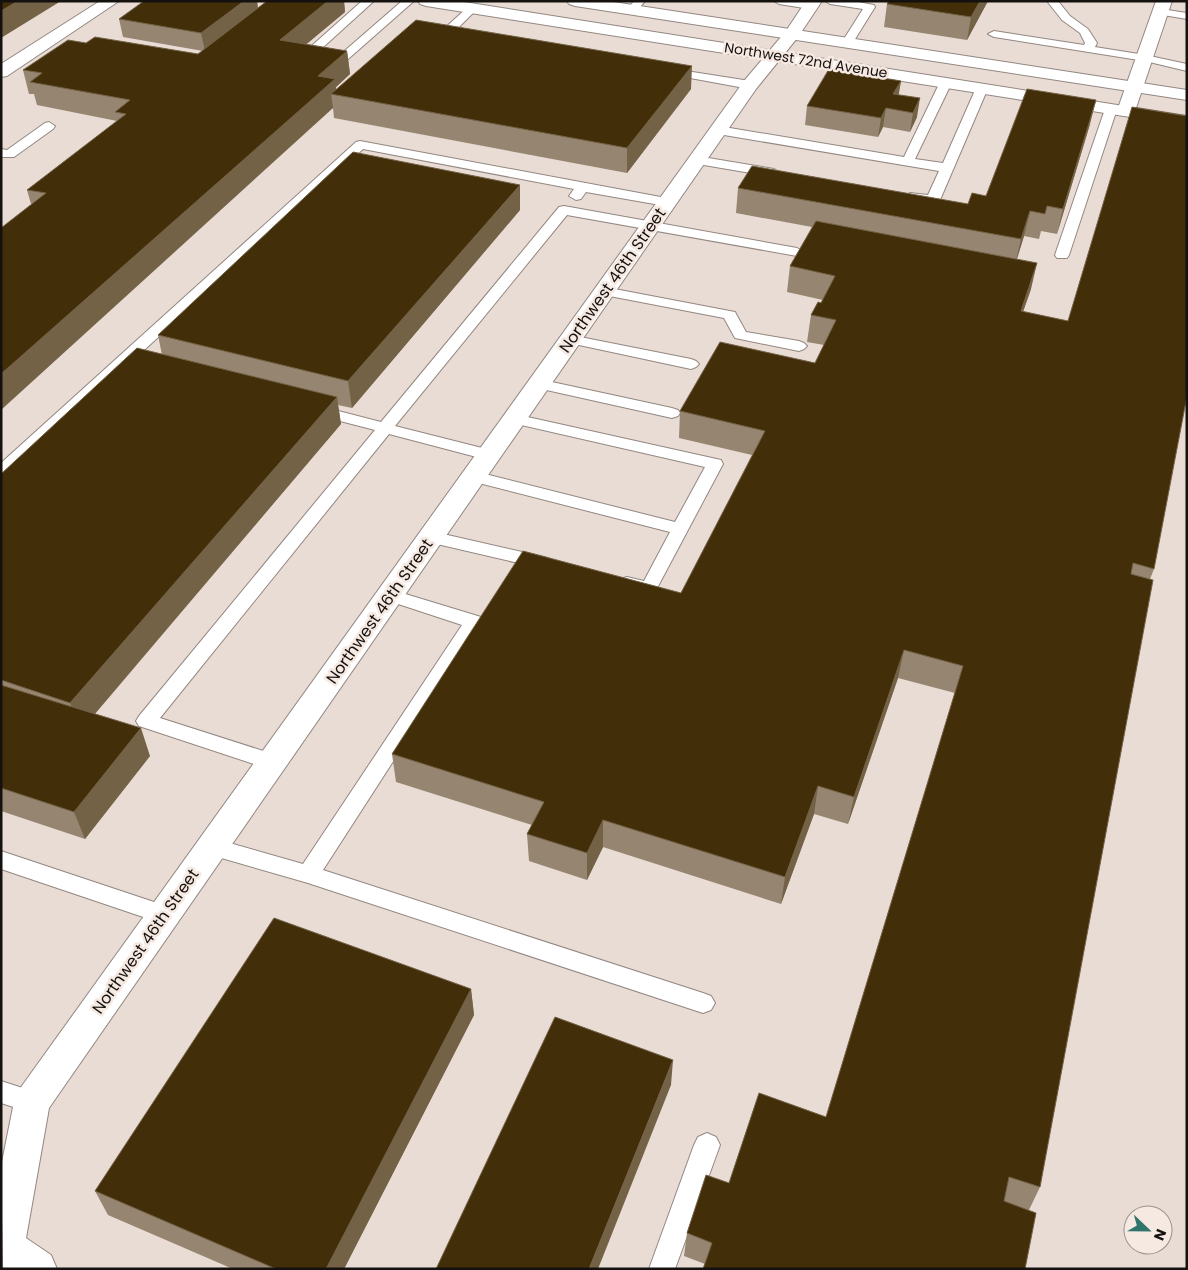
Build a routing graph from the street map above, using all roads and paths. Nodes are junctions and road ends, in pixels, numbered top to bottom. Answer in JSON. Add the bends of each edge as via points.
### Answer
{"nodes":[{"id":1,"x":110,"y":1,"type":"edge"},
{"id":2,"x":369,"y":1,"type":"edge"},
{"id":3,"x":409,"y":1,"type":"edge"},
{"id":4,"x":426,"y":1,"type":"edge"},
{"id":5,"x":576,"y":1,"type":"edge"},
{"id":6,"x":779,"y":1,"type":"edge"},
{"id":7,"x":830,"y":1,"type":"edge"},
{"id":8,"x":1052,"y":1,"type":"edge"},
{"id":9,"x":812,"y":4,"type":"edge"},
{"id":10,"x":477,"y":5,"type":"edge"},
{"id":11,"x":636,"y":6,"type":"edge"},
{"id":12,"x":1162,"y":7,"type":"edge"},
{"id":13,"x":1187,"y":16,"type":"edge"},
{"id":14,"x":792,"y":34,"type":"junction"},
{"id":15,"x":994,"y":34,"type":"dead end"},
{"id":16,"x":485,"y":40,"type":"edge"},
{"id":17,"x":848,"y":42,"type":"junction"},
{"id":18,"x":1088,"y":49,"type":"junction"},
{"id":19,"x":773,"y":55,"type":"junction"},
{"id":20,"x":1145,"y":58,"type":"junction"},
{"id":21,"x":652,"y":68,"type":"edge"},
{"id":22,"x":1187,"y":68,"type":"edge"},
{"id":23,"x":1,"y":72,"type":"edge"},
{"id":24,"x":946,"y":82,"type":"junction"},
{"id":25,"x":750,"y":85,"type":"junction"},
{"id":26,"x":1135,"y":87,"type":"junction"},
{"id":27,"x":982,"y":88,"type":"junction"},
{"id":28,"x":1187,"y":95,"type":"edge"},
{"id":29,"x":1119,"y":110,"type":"junction"},
{"id":30,"x":1187,"y":121,"type":"edge"},
{"id":31,"x":49,"y":126,"type":"dead end"},
{"id":32,"x":718,"y":130,"type":"junction"},
{"id":33,"x":4,"y":156,"type":"edge"},
{"id":34,"x":696,"y":160,"type":"junction"},
{"id":35,"x":908,"y":162,"type":"junction"},
{"id":36,"x":947,"y":168,"type":"junction"},
{"id":37,"x":785,"y":175,"type":"edge"},
{"id":38,"x":583,"y":187,"type":"junction"},
{"id":39,"x":893,"y":194,"type":"edge"},
{"id":40,"x":666,"y":202,"type":"junction"},
{"id":41,"x":564,"y":210,"type":"junction"},
{"id":42,"x":650,"y":226,"type":"junction"},
{"id":43,"x":797,"y":252,"type":"edge"},
{"id":44,"x":1062,"y":255,"type":"dead end"},
{"id":45,"x":604,"y":291,"type":"junction"},
{"id":46,"x":570,"y":339,"type":"junction"},
{"id":47,"x":799,"y":346,"type":"dead end"},
{"id":48,"x":123,"y":361,"type":"junction"},
{"id":49,"x":691,"y":364,"type":"dead end"},
{"id":50,"x":143,"y":366,"type":"edge"},
{"id":51,"x":538,"y":384,"type":"junction"},
{"id":52,"x":298,"y":406,"type":"edge"},
{"id":53,"x":672,"y":413,"type":"dead end"},
{"id":54,"x":514,"y":419,"type":"junction"},
{"id":55,"x":385,"y":428,"type":"junction"},
{"id":56,"x":481,"y":466,"type":"junction"},
{"id":57,"x":1,"y":472,"type":"edge"},
{"id":58,"x":680,"y":529,"type":"junction"},
{"id":59,"x":430,"y":537,"type":"junction"},
{"id":60,"x":563,"y":568,"type":"edge"},
{"id":61,"x":611,"y":579,"type":"edge"},
{"id":62,"x":389,"y":595,"type":"junction"},
{"id":63,"x":272,"y":762,"type":"junction"},
{"id":64,"x":212,"y":847,"type":"junction"},
{"id":65,"x":1,"y":860,"type":"edge"},
{"id":66,"x":308,"y":874,"type":"junction"},
{"id":67,"x":164,"y":915,"type":"junction"},
{"id":68,"x":703,"y":1003,"type":"dead end"},
{"id":69,"x":1,"y":1092,"type":"edge"},
{"id":70,"x":32,"y":1102,"type":"junction"},
{"id":71,"x":707,"y":1144,"type":"dead end"},
{"id":72,"x":37,"y":1269,"type":"edge"},
{"id":73,"x":662,"y":1269,"type":"edge"}],
"edges":[{"from":1,"to":23,"type":"street"},
{"from":2,"to":3,"type":"lane","via":[[311,52],[343,58]]},
{"from":4,"to":10,"type":"street"},
{"from":5,"to":11,"type":"street","name":"Northwest 72nd Avenue"},
{"from":6,"to":9,"type":"lane"},
{"from":7,"to":17,"type":"lane","via":[[870,7]]},
{"from":8,"to":18,"type":"lane","via":[[1066,18],[1084,31],[1090,43]]},
{"from":9,"to":14,"type":"street","name":"Northwest 46th Street"},
{"from":10,"to":16,"type":"lane","via":[[452,27],[456,35]]},
{"from":10,"to":19,"type":"street","name":"Northwest 72nd Avenue","via":[[498,13]]},
{"from":11,"to":14,"type":"street","name":"Northwest 72nd Avenue"},
{"from":12,"to":13,"type":"lane"},
{"from":12,"to":20,"type":"street"},
{"from":14,"to":17,"type":"street","name":"Northwest 72nd Avenue"},
{"from":14,"to":19,"type":"street","name":"Northwest 46th Street"},
{"from":15,"to":18,"type":"lane"},
{"from":17,"to":26,"type":"street","name":"Northwest 72nd Avenue"},
{"from":18,"to":20,"type":"lane"},
{"from":19,"to":24,"type":"street","name":"Northwest 72nd Avenue"},
{"from":19,"to":25,"type":"street","name":"Northwest 46th Street"},
{"from":20,"to":22,"type":"lane"},
{"from":20,"to":26,"type":"street"},
{"from":21,"to":25,"type":"lane"},
{"from":24,"to":27,"type":"street","name":"Northwest 72nd Avenue"},
{"from":24,"to":35,"type":"lane"},
{"from":25,"to":32,"type":"street","name":"Northwest 46th Street"},
{"from":26,"to":28,"type":"street","name":"Northwest 72nd Avenue"},
{"from":26,"to":29,"type":"street"},
{"from":27,"to":29,"type":"street","name":"Northwest 72nd Avenue"},
{"from":27,"to":36,"type":"lane"},
{"from":29,"to":30,"type":"street","name":"Northwest 72nd Avenue"},
{"from":29,"to":44,"type":"lane"},
{"from":31,"to":33,"type":"lane"},
{"from":32,"to":34,"type":"street","name":"Northwest 46th Street"},
{"from":32,"to":35,"type":"lane"},
{"from":34,"to":37,"type":"lane"},
{"from":34,"to":40,"type":"street","name":"Northwest 46th Street"},
{"from":35,"to":36,"type":"lane"},
{"from":36,"to":39,"type":"lane","via":[[933,200]]},
{"from":38,"to":40,"type":"lane"},
{"from":38,"to":41,"type":"lane"},
{"from":38,"to":48,"type":"lane","via":[[360,145]]},
{"from":40,"to":42,"type":"street","name":"Northwest 46th Street"},
{"from":41,"to":42,"type":"lane"},
{"from":41,"to":55,"type":"lane"},
{"from":42,"to":43,"type":"lane"},
{"from":42,"to":45,"type":"street","name":"Northwest 46th Street"},
{"from":45,"to":46,"type":"street","name":"Northwest 46th Street"},
{"from":45,"to":47,"type":"lane","via":[[730,314],[740,335]]},
{"from":46,"to":49,"type":"lane"},
{"from":46,"to":51,"type":"street","name":"Northwest 46th Street"},
{"from":48,"to":50,"type":"lane"},
{"from":48,"to":57,"type":"lane"},
{"from":51,"to":53,"type":"lane"},
{"from":51,"to":54,"type":"street","name":"Northwest 46th Street"},
{"from":52,"to":55,"type":"lane"},
{"from":54,"to":56,"type":"street","name":"Northwest 46th Street"},
{"from":54,"to":58,"type":"lane","via":[[715,464]]},
{"from":55,"to":56,"type":"lane"},
{"from":55,"to":63,"type":"lane","via":[[146,721]]},
{"from":56,"to":58,"type":"lane"},
{"from":56,"to":59,"type":"street","name":"Northwest 46th Street"},
{"from":58,"to":61,"type":"lane","via":[[649,588]]},
{"from":59,"to":60,"type":"lane"},
{"from":59,"to":62,"type":"street","name":"Northwest 46th Street"},
{"from":62,"to":63,"type":"street","name":"Northwest 46th Street"},
{"from":62,"to":66,"type":"lane","via":[[474,622]]},
{"from":63,"to":64,"type":"street","name":"Northwest 46th Street"},
{"from":64,"to":66,"type":"lane"},
{"from":64,"to":67,"type":"street","name":"Northwest 46th Street"},
{"from":65,"to":67,"type":"lane"},
{"from":66,"to":68,"type":"lane"},
{"from":67,"to":70,"type":"street","name":"Northwest 46th Street"},
{"from":69,"to":70,"type":"lane"},
{"from":70,"to":72,"type":"street","name":"Northwest 46th Street","via":[[5,1247]]},
{"from":71,"to":73,"type":"lane"}]}
